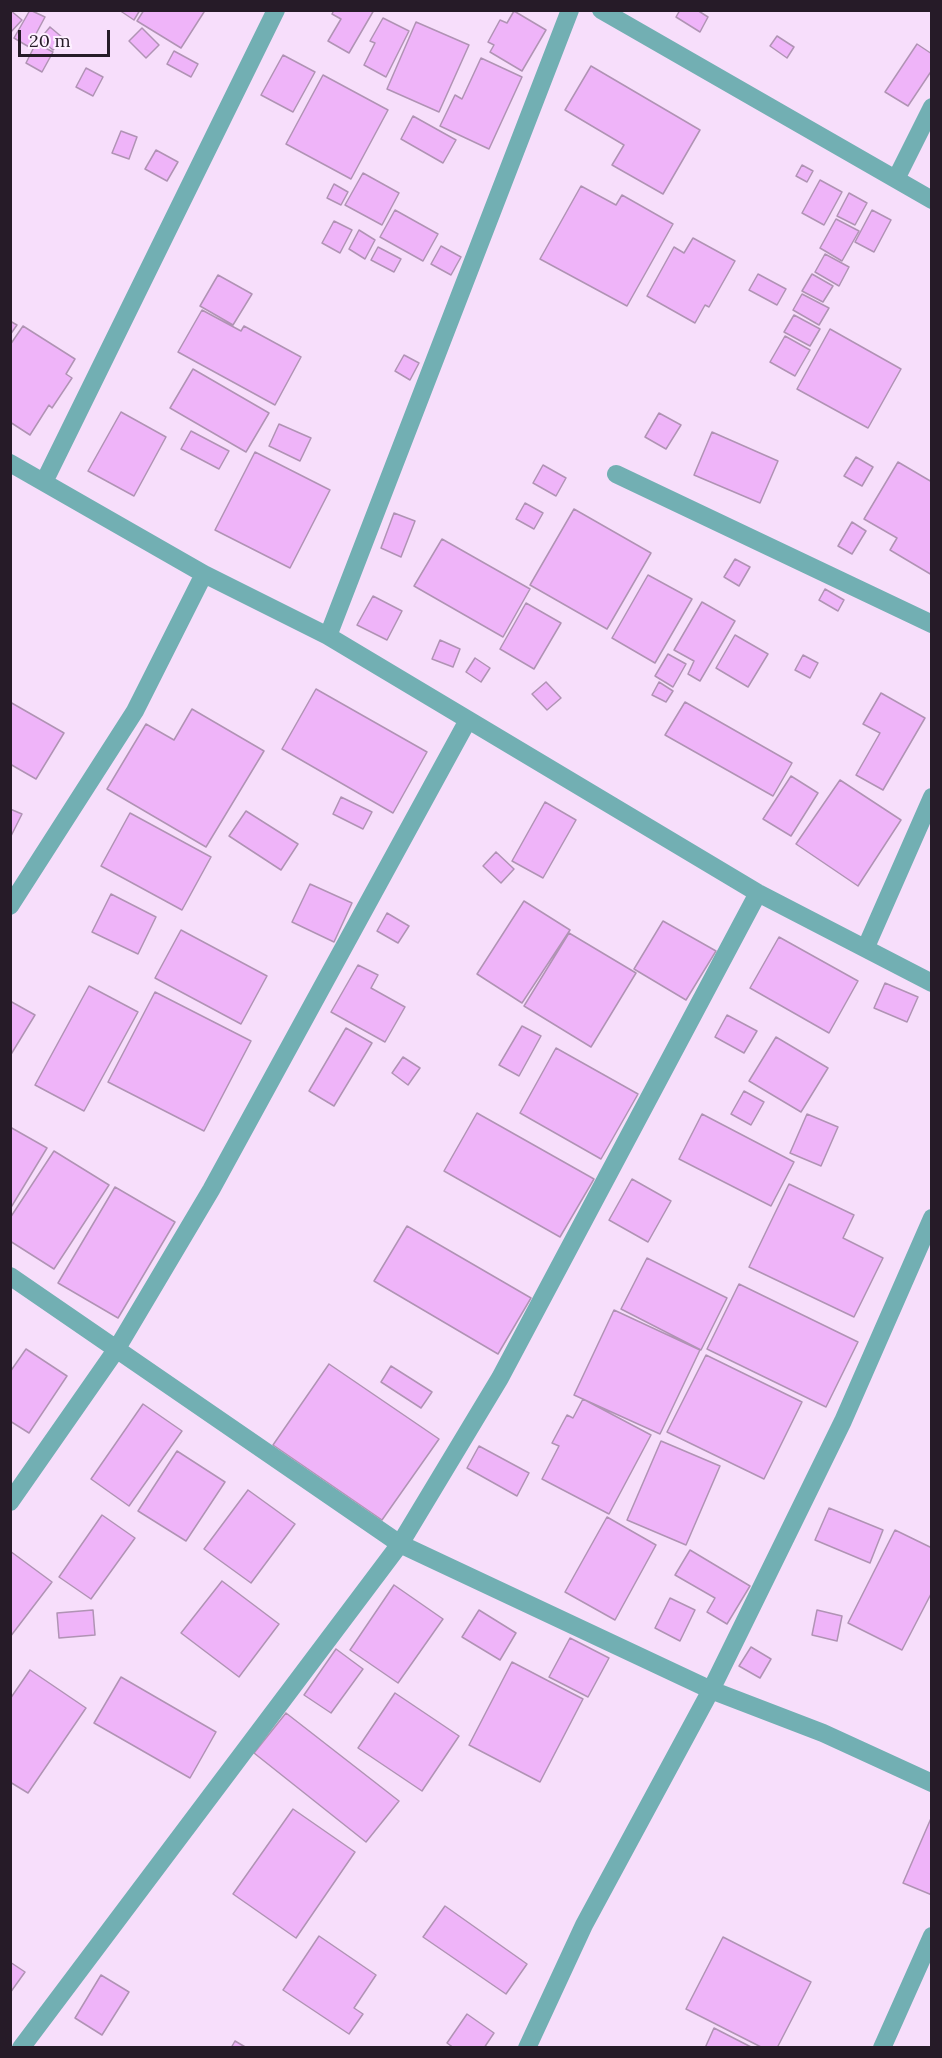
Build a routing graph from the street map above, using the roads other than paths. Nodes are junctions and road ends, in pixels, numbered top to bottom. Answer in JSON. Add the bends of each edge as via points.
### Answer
{"nodes":[{"id":1,"x":276,"y":10,"type":"edge"},
{"id":2,"x":570,"y":10,"type":"edge"},
{"id":3,"x":601,"y":10,"type":"edge"},
{"id":4,"x":631,"y":18,"type":"edge"},
{"id":5,"x":932,"y":107,"type":"edge"},
{"id":6,"x":896,"y":179,"type":"junction"},
{"id":7,"x":932,"y":200,"type":"edge"},
{"id":8,"x":10,"y":464,"type":"edge"},
{"id":9,"x":616,"y":474,"type":"dead end"},
{"id":10,"x":44,"y":482,"type":"junction"},
{"id":11,"x":204,"y":574,"type":"junction"},
{"id":12,"x":932,"y":624,"type":"edge"},
{"id":13,"x":328,"y":636,"type":"junction"},
{"id":14,"x":468,"y":720,"type":"junction"},
{"id":15,"x":932,"y":797,"type":"edge"},
{"id":16,"x":758,"y":893,"type":"junction"},
{"id":17,"x":10,"y":906,"type":"edge"},
{"id":18,"x":866,"y":947,"type":"junction"},
{"id":19,"x":932,"y":983,"type":"edge"},
{"id":20,"x":932,"y":1218,"type":"edge"},
{"id":21,"x":10,"y":1276,"type":"edge"},
{"id":22,"x":116,"y":1350,"type":"junction"},
{"id":23,"x":10,"y":1502,"type":"edge"},
{"id":24,"x":400,"y":1544,"type":"junction"},
{"id":25,"x":711,"y":1690,"type":"junction"},
{"id":26,"x":932,"y":1783,"type":"edge"},
{"id":27,"x":932,"y":1936,"type":"edge"},
{"id":28,"x":21,"y":2048,"type":"edge"},
{"id":29,"x":527,"y":2048,"type":"edge"},
{"id":30,"x":882,"y":2048,"type":"edge"}],
"edges":[{"from":1,"to":10,"type":"street"},
{"from":2,"to":13,"type":"street"},
{"from":3,"to":4,"type":"street"},
{"from":4,"to":6,"type":"street"},
{"from":5,"to":6,"type":"street"},
{"from":6,"to":7,"type":"street"},
{"from":8,"to":10,"type":"street"},
{"from":9,"to":12,"type":"street"},
{"from":10,"to":11,"type":"street"},
{"from":11,"to":13,"type":"street"},
{"from":11,"to":17,"type":"street","via":[[135,711]]},
{"from":13,"to":14,"type":"street"},
{"from":14,"to":16,"type":"street"},
{"from":14,"to":22,"type":"street","via":[[212,1190]]},
{"from":15,"to":18,"type":"street"},
{"from":16,"to":18,"type":"street"},
{"from":16,"to":24,"type":"street","via":[[500,1378]]},
{"from":18,"to":19,"type":"street"},
{"from":20,"to":25,"type":"street","via":[[843,1421]]},
{"from":21,"to":22,"type":"street"},
{"from":22,"to":23,"type":"street"},
{"from":22,"to":24,"type":"street"},
{"from":24,"to":25,"type":"street"},
{"from":24,"to":28,"type":"street"},
{"from":25,"to":26,"type":"street","via":[[823,1733]]},
{"from":25,"to":29,"type":"street","via":[[584,1925]]},
{"from":27,"to":30,"type":"street"}]}
